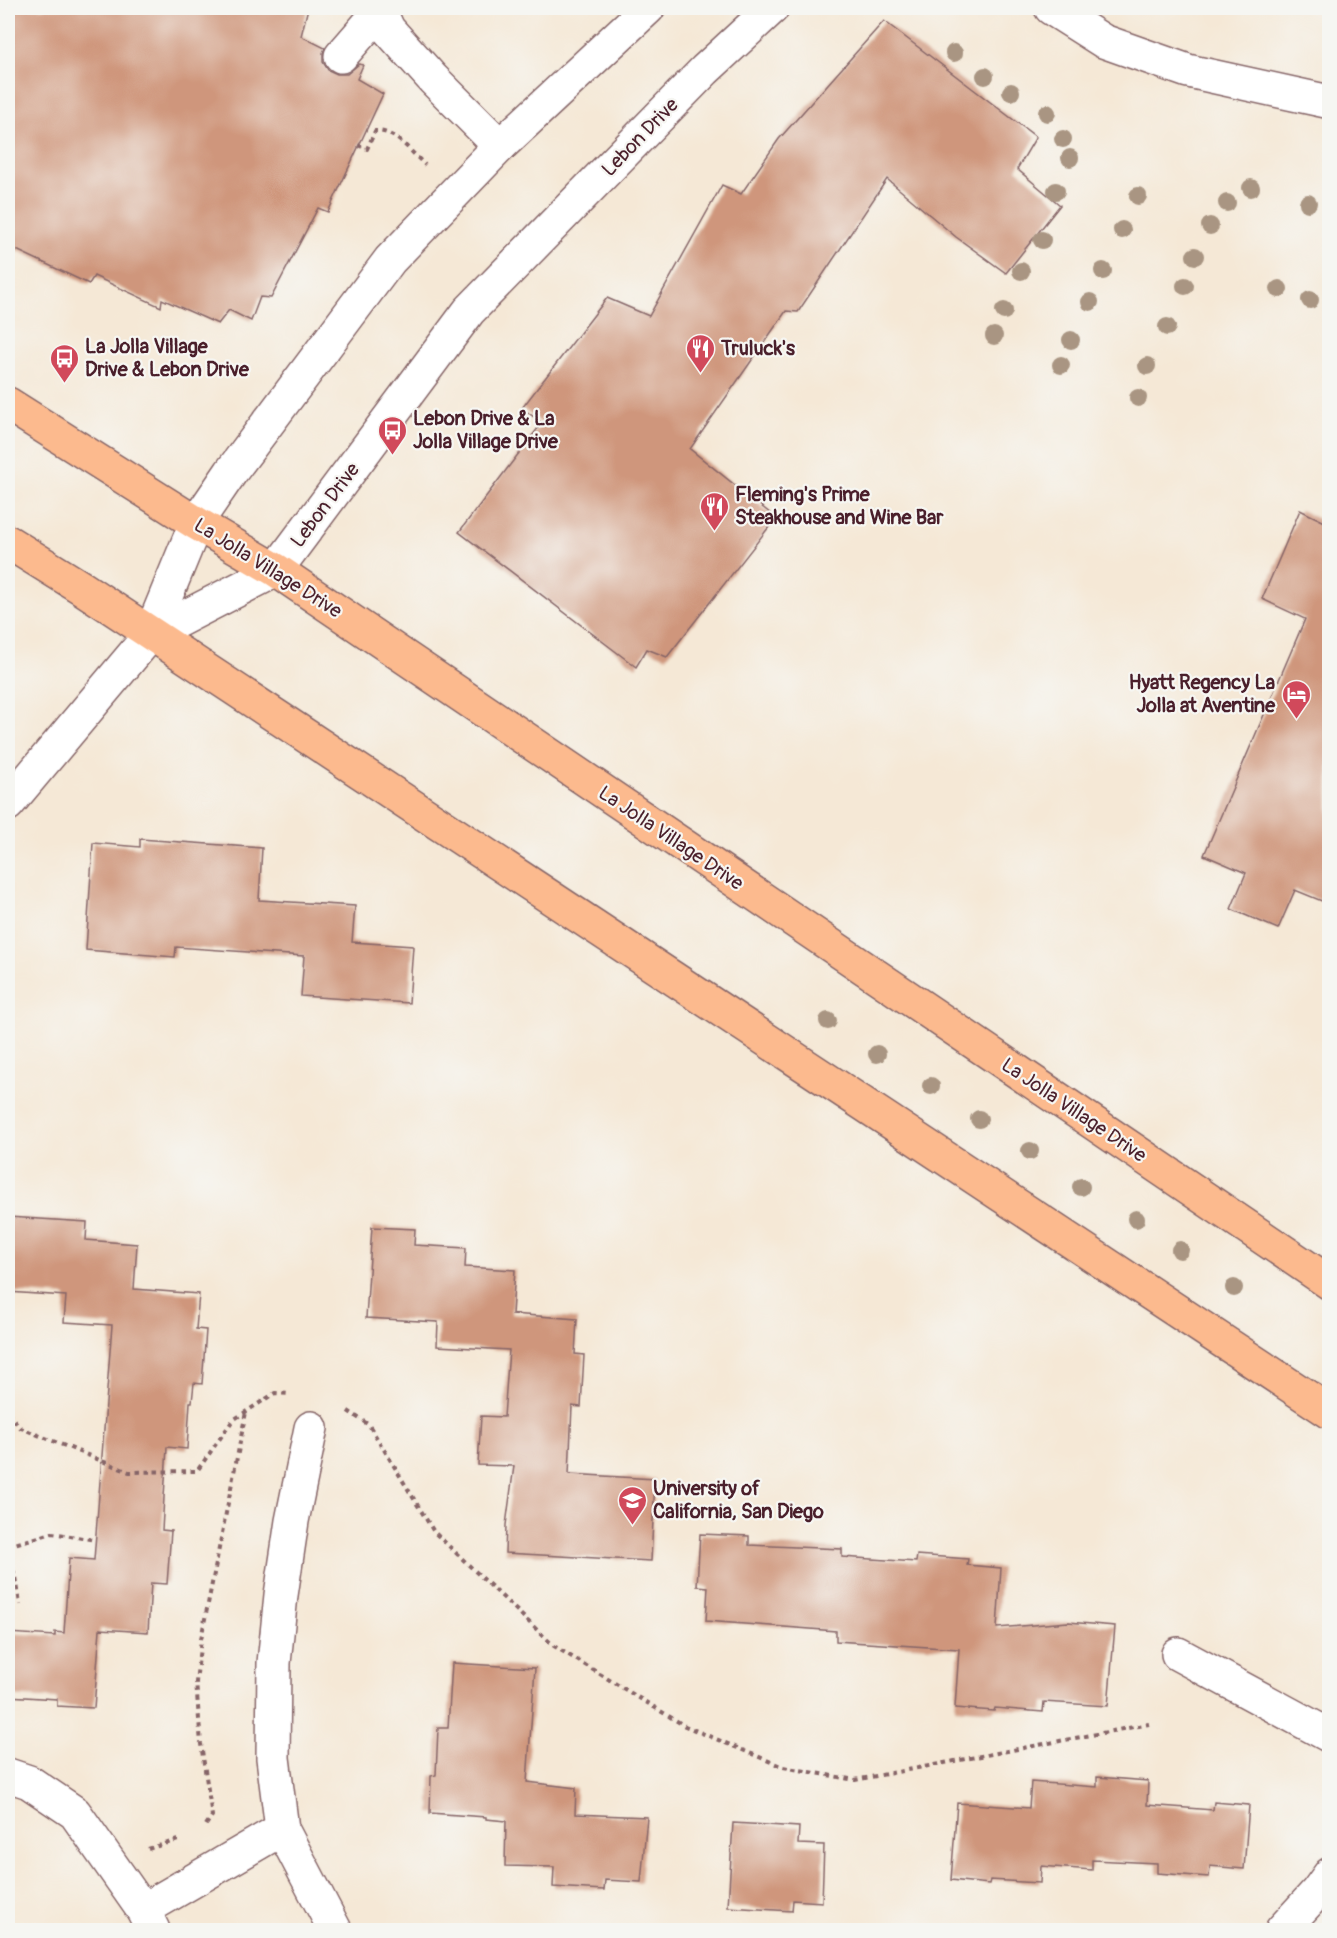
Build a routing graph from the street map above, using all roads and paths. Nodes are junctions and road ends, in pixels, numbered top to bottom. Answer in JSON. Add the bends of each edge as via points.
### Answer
{"nodes":[{"id":1,"x":648,"y":8,"type":"edge"},
{"id":2,"x":772,"y":8,"type":"edge"},
{"id":3,"x":1051,"y":8,"type":"edge"},
{"id":4,"x":381,"y":9,"type":"edge"},
{"id":5,"x":341,"y":56,"type":"dead end"},
{"id":6,"x":1329,"y":102,"type":"edge"},
{"id":7,"x":358,"y":145,"type":"dead end"},
{"id":8,"x":500,"y":146,"type":"junction"},
{"id":9,"x":428,"y":168,"type":"dead end"},
{"id":10,"x":8,"y":404,"type":"edge"},
{"id":11,"x":196,"y":523,"type":"junction"},
{"id":12,"x":8,"y":542,"type":"edge"},
{"id":13,"x":276,"y":570,"type":"junction"},
{"id":14,"x":150,"y":635,"type":"junction"},
{"id":15,"x":8,"y":804,"type":"edge"},
{"id":16,"x":1329,"y":1283,"type":"edge"},
{"id":17,"x":295,"y":1394,"type":"dead end"},
{"id":18,"x":342,"y":1407,"type":"dead end"},
{"id":19,"x":246,"y":1411,"type":"junction"},
{"id":20,"x":1329,"y":1412,"type":"edge"},
{"id":21,"x":8,"y":1413,"type":"edge"},
{"id":22,"x":311,"y":1428,"type":"dead end"},
{"id":23,"x":94,"y":1540,"type":"dead end"},
{"id":24,"x":8,"y":1546,"type":"edge"},
{"id":25,"x":8,"y":1562,"type":"edge"},
{"id":26,"x":20,"y":1605,"type":"dead end"},
{"id":27,"x":1178,"y":1654,"type":"dead end"},
{"id":28,"x":1149,"y":1724,"type":"dead end"},
{"id":29,"x":1329,"y":1736,"type":"edge"},
{"id":30,"x":8,"y":1775,"type":"edge"},
{"id":31,"x":282,"y":1829,"type":"junction"},
{"id":32,"x":198,"y":1830,"type":"dead end"},
{"id":33,"x":181,"y":1840,"type":"dead end"},
{"id":34,"x":139,"y":1851,"type":"dead end"},
{"id":35,"x":1329,"y":1874,"type":"edge"},
{"id":36,"x":330,"y":1919,"type":"edge"},
{"id":37,"x":148,"y":1920,"type":"edge"},
{"id":38,"x":1282,"y":1930,"type":"edge"}],
"edges":[{"from":1,"to":8,"type":"street"},
{"from":2,"to":13,"type":"street","name":"Lebon Drive","via":[[705,70],[470,311]]},
{"from":3,"to":6,"type":"street","via":[[1103,41],[1188,70]]},
{"from":4,"to":5,"type":"street"},
{"from":4,"to":8,"type":"street","via":[[388,29]]},
{"from":7,"to":9,"type":"path","via":[[367,150],[375,131],[380,130],[390,134]]},
{"from":8,"to":11,"type":"street","via":[[390,260]]},
{"from":10,"to":11,"type":"main road","name":"La Jolla Village Drive"},
{"from":11,"to":13,"type":"main road","name":"La Jolla Village Drive"},
{"from":11,"to":14,"type":"street"},
{"from":12,"to":14,"type":"main road"},
{"from":13,"to":14,"type":"street","name":"Lebon Drive"},
{"from":13,"to":16,"type":"main road","name":"La Jolla Village Drive"},
{"from":14,"to":15,"type":"street"},
{"from":14,"to":20,"type":"main road"},
{"from":17,"to":19,"type":"path","via":[[275,1393]]},
{"from":18,"to":28,"type":"path","via":[[369,1425],[434,1532],[554,1646],[685,1726],[783,1767],[855,1780]]},
{"from":19,"to":21,"type":"path","via":[[233,1420],[197,1471],[129,1472],[21,1428]]},
{"from":19,"to":32,"type":"path","via":[[197,1671],[201,1744],[212,1816]]},
{"from":22,"to":31,"type":"street","via":[[292,1521],[274,1663],[273,1758]]},
{"from":23,"to":24,"type":"path","via":[[52,1533]]},
{"from":25,"to":26,"type":"path","via":[[16,1576]]},
{"from":27,"to":29,"type":"street"},
{"from":30,"to":37,"type":"street","via":[[29,1782],[75,1813]]},
{"from":31,"to":36,"type":"street"},
{"from":31,"to":37,"type":"street"},
{"from":33,"to":34,"type":"path"},
{"from":35,"to":38,"type":"street"}]}
